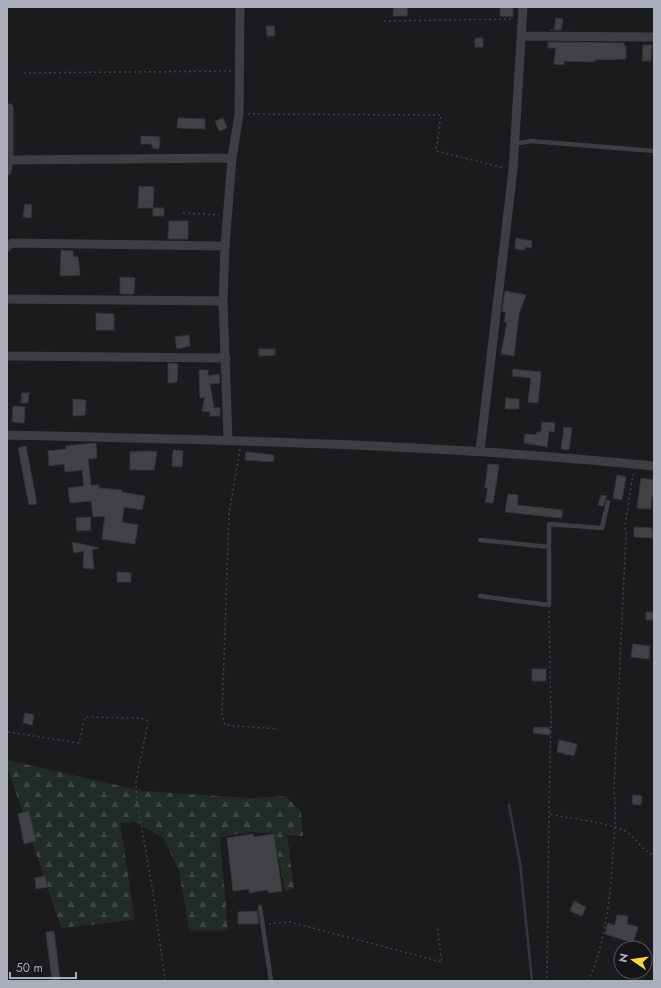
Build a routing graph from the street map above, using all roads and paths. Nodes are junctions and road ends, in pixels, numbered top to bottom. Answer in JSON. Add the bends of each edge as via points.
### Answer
{"nodes":[{"id":1,"x":240,"y":7,"type":"edge"},
{"id":2,"x":523,"y":7,"type":"edge"},
{"id":3,"x":522,"y":19,"type":"junction"},
{"id":4,"x":384,"y":21,"type":"dead end"},
{"id":5,"x":521,"y":36,"type":"junction"},
{"id":6,"x":654,"y":37,"type":"edge"},
{"id":7,"x":239,"y":71,"type":"junction"},
{"id":8,"x":24,"y":72,"type":"dead end"},
{"id":9,"x":9,"y":108,"type":"dead end"},
{"id":10,"x":238,"y":114,"type":"junction"},
{"id":11,"x":515,"y":144,"type":"junction"},
{"id":12,"x":654,"y":151,"type":"edge"},
{"id":13,"x":232,"y":158,"type":"junction"},
{"id":14,"x":8,"y":160,"type":"edge"},
{"id":15,"x":513,"y":170,"type":"junction"},
{"id":16,"x":7,"y":171,"type":"edge"},
{"id":17,"x":183,"y":213,"type":"dead end"},
{"id":18,"x":227,"y":215,"type":"junction"},
{"id":19,"x":225,"y":246,"type":"junction"},
{"id":20,"x":7,"y":247,"type":"edge"},
{"id":21,"x":7,"y":299,"type":"edge"},
{"id":22,"x":223,"y":301,"type":"junction"},
{"id":23,"x":7,"y":356,"type":"edge"},
{"id":24,"x":226,"y":358,"type":"junction"},
{"id":25,"x":7,"y":435,"type":"edge"},
{"id":26,"x":228,"y":440,"type":"junction"},
{"id":27,"x":241,"y":440,"type":"junction"},
{"id":28,"x":480,"y":451,"type":"junction"},
{"id":29,"x":634,"y":464,"type":"junction"},
{"id":30,"x":654,"y":466,"type":"edge"},
{"id":31,"x":608,"y":502,"type":"dead end"},
{"id":32,"x":480,"y":540,"type":"dead end"},
{"id":33,"x":549,"y":547,"type":"junction"},
{"id":34,"x":480,"y":596,"type":"dead end"},
{"id":35,"x":549,"y":605,"type":"junction"},
{"id":36,"x":148,"y":721,"type":"dead end"},
{"id":37,"x":147,"y":727,"type":"dead end"},
{"id":38,"x":278,"y":729,"type":"dead end"},
{"id":39,"x":8,"y":732,"type":"dead end"},
{"id":40,"x":549,"y":814,"type":"junction"},
{"id":41,"x":615,"y":828,"type":"junction"},
{"id":42,"x":654,"y":855,"type":"edge"},
{"id":43,"x":260,"y":907,"type":"dead end"},
{"id":44,"x":263,"y":924,"type":"junction"},
{"id":45,"x":437,"y":926,"type":"dead end"},
{"id":46,"x":546,"y":978,"type":"dead end"},
{"id":47,"x":165,"y":981,"type":"edge"},
{"id":48,"x":271,"y":981,"type":"edge"},
{"id":49,"x":588,"y":981,"type":"edge"}],
"edges":[{"from":1,"to":7,"type":"street"},
{"from":2,"to":3,"type":"street"},
{"from":3,"to":4,"type":"path"},
{"from":3,"to":5,"type":"street"},
{"from":5,"to":6,"type":"street"},
{"from":5,"to":11,"type":"street"},
{"from":7,"to":8,"type":"path"},
{"from":7,"to":10,"type":"street"},
{"from":9,"to":14,"type":"street"},
{"from":10,"to":13,"type":"street"},
{"from":10,"to":15,"type":"path","via":[[441,115],[436,152]]},
{"from":11,"to":12,"type":"lane","via":[[531,141]]},
{"from":11,"to":15,"type":"street"},
{"from":13,"to":14,"type":"street"},
{"from":13,"to":18,"type":"street"},
{"from":14,"to":16,"type":"street"},
{"from":15,"to":28,"type":"street"},
{"from":17,"to":18,"type":"path"},
{"from":18,"to":19,"type":"street"},
{"from":19,"to":20,"type":"street","via":[[12,244]]},
{"from":19,"to":22,"type":"street"},
{"from":21,"to":22,"type":"street"},
{"from":22,"to":24,"type":"street"},
{"from":23,"to":24,"type":"street"},
{"from":24,"to":26,"type":"street"},
{"from":25,"to":26,"type":"street"},
{"from":26,"to":27,"type":"street"},
{"from":27,"to":28,"type":"street"},
{"from":27,"to":38,"type":"path","via":[[229,514],[222,714],[225,725]]},
{"from":28,"to":29,"type":"street"},
{"from":29,"to":30,"type":"street"},
{"from":29,"to":41,"type":"path","via":[[625,526],[614,790]]},
{"from":31,"to":33,"type":"lane","via":[[602,528],[549,524]]},
{"from":32,"to":33,"type":"lane"},
{"from":33,"to":35,"type":"lane"},
{"from":34,"to":35,"type":"lane"},
{"from":35,"to":40,"type":"path"},
{"from":36,"to":39,"type":"path","via":[[141,718],[85,717],[79,743]]},
{"from":37,"to":47,"type":"path","via":[[136,782],[137,800]]},
{"from":40,"to":41,"type":"path"},
{"from":40,"to":46,"type":"path"},
{"from":41,"to":42,"type":"path","via":[[625,831],[636,839],[647,853]]},
{"from":41,"to":49,"type":"path","via":[[609,909]]},
{"from":43,"to":44,"type":"lane"},
{"from":44,"to":45,"type":"path","via":[[290,922],[442,962]]},
{"from":44,"to":48,"type":"lane"}]}
